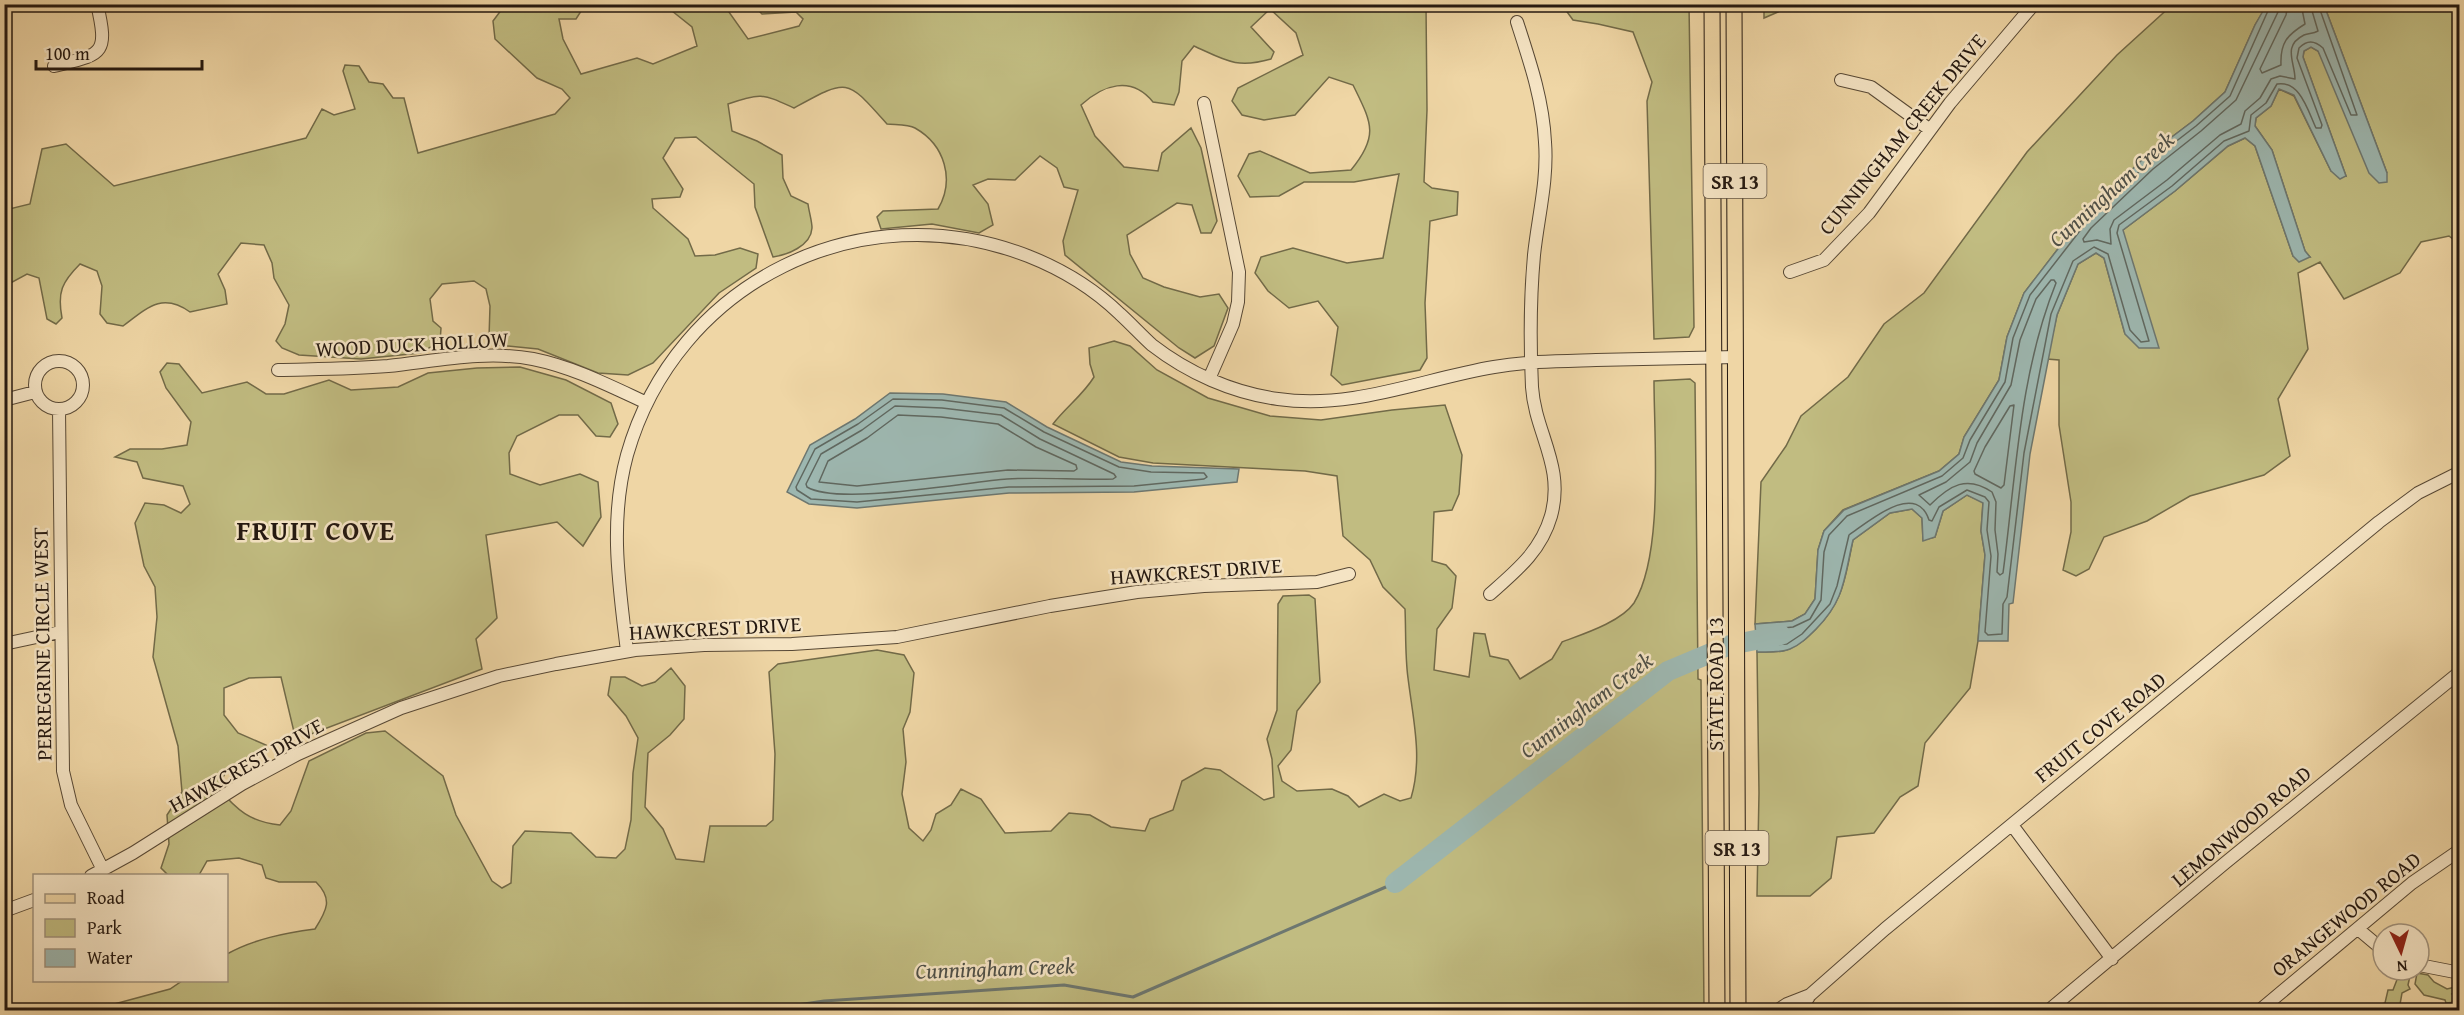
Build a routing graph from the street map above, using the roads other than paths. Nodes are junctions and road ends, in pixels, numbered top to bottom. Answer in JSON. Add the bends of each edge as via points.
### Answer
{"nodes":[{"id":1,"x":97,"y":4,"type":"edge"},
{"id":2,"x":1712,"y":4,"type":"edge"},
{"id":3,"x":1734,"y":4,"type":"edge"},
{"id":4,"x":2034,"y":4,"type":"edge"},
{"id":5,"x":1517,"y":22,"type":"dead end"},
{"id":6,"x":54,"y":66,"type":"dead end"},
{"id":7,"x":1841,"y":80,"type":"dead end"},
{"id":8,"x":1204,"y":103,"type":"dead end"},
{"id":9,"x":1929,"y":129,"type":"junction"},
{"id":10,"x":1790,"y":272,"type":"dead end"},
{"id":11,"x":1736,"y":357,"type":"junction"},
{"id":12,"x":1715,"y":358,"type":"junction"},
{"id":13,"x":1532,"y":362,"type":"junction"},
{"id":14,"x":278,"y":370,"type":"dead end"},
{"id":15,"x":1209,"y":379,"type":"junction"},
{"id":16,"x":35,"y":392,"type":"junction"},
{"id":17,"x":4,"y":400,"type":"edge"},
{"id":18,"x":647,"y":403,"type":"junction"},
{"id":19,"x":59,"y":409,"type":"junction"},
{"id":20,"x":2460,"y":472,"type":"edge"},
{"id":21,"x":1349,"y":574,"type":"dead end"},
{"id":22,"x":1490,"y":594,"type":"dead end"},
{"id":23,"x":60,"y":632,"type":"junction"},
{"id":24,"x":4,"y":644,"type":"edge"},
{"id":25,"x":627,"y":651,"type":"junction"},
{"id":26,"x":2460,"y":672,"type":"edge"},
{"id":27,"x":2012,"y":825,"type":"junction"},
{"id":28,"x":2460,"y":850,"type":"edge"},
{"id":29,"x":97,"y":873,"type":"edge"},
{"id":30,"x":33,"y":900,"type":"edge"},
{"id":31,"x":4,"y":911,"type":"edge"},
{"id":32,"x":2358,"y":929,"type":"junction"},
{"id":33,"x":2371,"y":940,"type":"edge"},
{"id":34,"x":2112,"y":959,"type":"junction"},
{"id":35,"x":2431,"y":968,"type":"edge"},
{"id":36,"x":2460,"y":974,"type":"edge"},
{"id":37,"x":1810,"y":995,"type":"junction"},
{"id":38,"x":1717,"y":1011,"type":"edge"},
{"id":39,"x":1738,"y":1011,"type":"edge"},
{"id":40,"x":1778,"y":1011,"type":"edge"},
{"id":41,"x":1800,"y":1011,"type":"edge"},
{"id":42,"x":2049,"y":1011,"type":"edge"},
{"id":43,"x":2260,"y":1011,"type":"edge"}],
"edges":[{"from":1,"to":6,"type":"street","via":[[103,38],[100,50],[90,57]]},
{"from":2,"to":12,"type":"main road","number":"SR 13"},
{"from":3,"to":11,"type":"main road","number":"SR 13"},
{"from":4,"to":9,"type":"street","name":"CUNNINGHAM CREEK DRIVE"},
{"from":5,"to":13,"type":"street","via":[[1538,89],[1546,144],[1531,299]]},
{"from":7,"to":9,"type":"street","via":[[1871,87]]},
{"from":8,"to":15,"type":"street","via":[[1239,272],[1233,324]]},
{"from":9,"to":10,"type":"street","name":"CUNNINGHAM CREEK DRIVE","via":[[1889,188],[1824,260]]},
{"from":11,"to":12,"type":"street"},
{"from":11,"to":39,"type":"main road","name":"STATE ROAD 13","number":"SR 13"},
{"from":12,"to":13,"type":"street"},
{"from":12,"to":38,"type":"main road","name":"STATE ROAD 13","number":"SR 13"},
{"from":13,"to":15,"type":"street","via":[[1340,401],[1276,399]]},
{"from":13,"to":22,"type":"street","via":[[1532,389],[1552,463],[1554,499],[1535,551]]},
{"from":14,"to":18,"type":"street","name":"WOOD DUCK HOLLOW","via":[[511,356],[582,373]]},
{"from":15,"to":18,"type":"street","via":[[1168,356],[1102,298],[1046,264],[983,242],[936,235],[900,235],[839,244],[792,261],[757,280],[698,328]]},
{"from":16,"to":17,"type":"street"},
{"from":16,"to":19,"type":"street","via":[[44,404]]},
{"from":16,"to":19,"type":"street","via":[[34,384],[45,366],[59,362],[75,368],[81,393],[73,405]]},
{"from":18,"to":25,"type":"street","via":[[627,458],[618,508],[616,563]]},
{"from":19,"to":23,"type":"street","name":"PERREGRINE CIRCLE WEST"},
{"from":20,"to":27,"type":"street","name":"FRUIT COVE ROAD","via":[[2418,493],[2370,529]]},
{"from":21,"to":25,"type":"street","name":"HAWKCREST DRIVE","via":[[1317,582],[1137,592],[897,637]]},
{"from":23,"to":24,"type":"street"},
{"from":23,"to":29,"type":"street","name":"PERREGRINE CIRCLE WEST","via":[[61,741],[66,788]]},
{"from":25,"to":29,"type":"street","name":"HAWKCREST DRIVE","via":[[499,676],[401,708],[274,767]]},
{"from":26,"to":34,"type":"street","name":"LEMONWOOD ROAD"},
{"from":27,"to":34,"type":"street"},
{"from":27,"to":37,"type":"street","name":"FRUIT COVE ROAD"},
{"from":28,"to":32,"type":"street","name":"ORANGEWOOD ROAD"},
{"from":30,"to":31,"type":"street"},
{"from":32,"to":33,"type":"street"},
{"from":32,"to":43,"type":"street","name":"ORANGEWOOD ROAD"},
{"from":34,"to":42,"type":"street","name":"LEMONWOOD ROAD"},
{"from":35,"to":36,"type":"street"},
{"from":37,"to":40,"type":"street","name":"FRUIT COVE ROAD"},
{"from":37,"to":41,"type":"street","name":"FRUIT COVE ROAD"}]}
